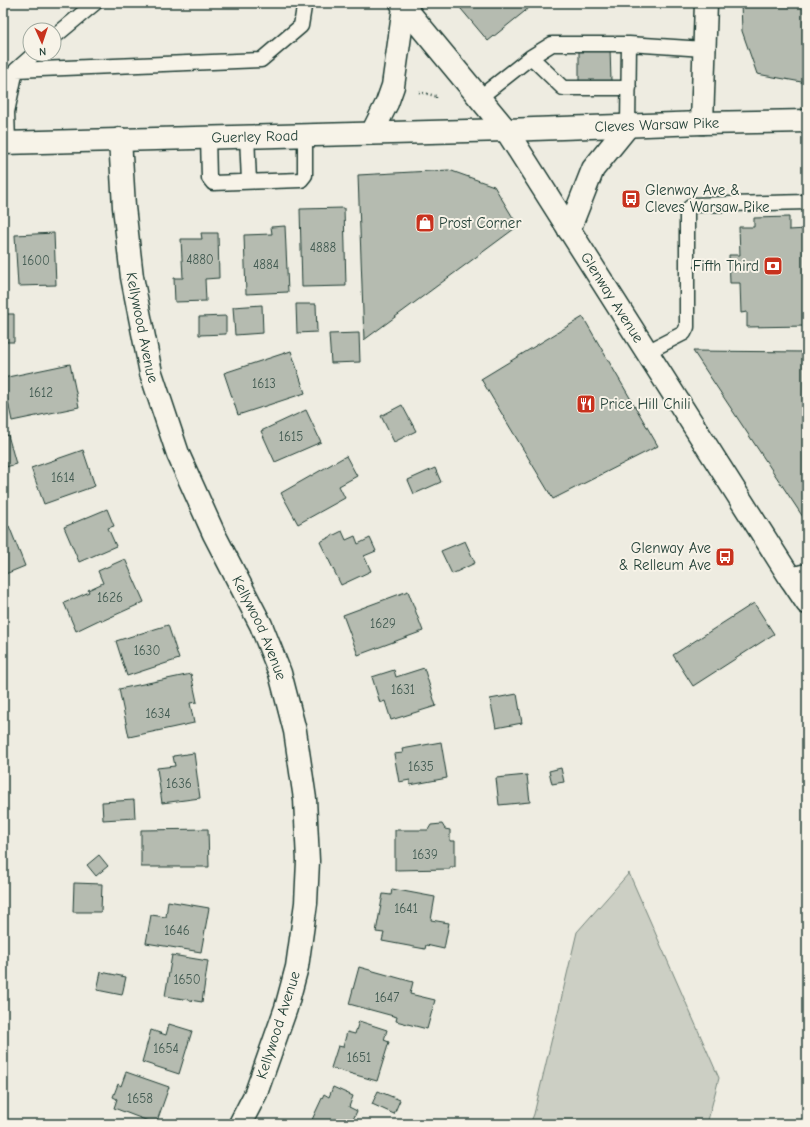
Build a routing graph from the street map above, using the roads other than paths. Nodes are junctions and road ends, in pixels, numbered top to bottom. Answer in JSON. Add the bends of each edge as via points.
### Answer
{"nodes":[{"id":1,"x":95,"y":3,"type":"edge"},
{"id":2,"x":301,"y":3,"type":"edge"},
{"id":3,"x":706,"y":3,"type":"edge"},
{"id":4,"x":403,"y":5,"type":"edge"},
{"id":5,"x":62,"y":30,"type":"edge"},
{"id":6,"x":629,"y":44,"type":"junction"},
{"id":7,"x":704,"y":49,"type":"junction"},
{"id":8,"x":531,"y":57,"type":"junction"},
{"id":9,"x":25,"y":62,"type":"edge"},
{"id":10,"x":16,"y":70,"type":"junction"},
{"id":11,"x":629,"y":88,"type":"junction"},
{"id":12,"x":479,"y":98,"type":"junction"},
{"id":13,"x":807,"y":121,"type":"edge"},
{"id":14,"x":702,"y":123,"type":"junction"},
{"id":15,"x":628,"y":126,"type":"junction"},
{"id":16,"x":506,"y":130,"type":"junction"},
{"id":17,"x":372,"y":133,"type":"junction"},
{"id":18,"x":305,"y":134,"type":"junction"},
{"id":19,"x":247,"y":136,"type":"junction"},
{"id":20,"x":208,"y":137,"type":"junction"},
{"id":21,"x":120,"y":139,"type":"junction"},
{"id":22,"x":6,"y":143,"type":"edge"},
{"id":23,"x":249,"y":181,"type":"junction"},
{"id":24,"x":807,"y":202,"type":"edge"},
{"id":25,"x":569,"y":230,"type":"junction"},
{"id":26,"x":647,"y":352,"type":"junction"},
{"id":27,"x":799,"y":578,"type":"edge"},
{"id":28,"x":807,"y":603,"type":"edge"},
{"id":29,"x":240,"y":1124,"type":"edge"}],
"edges":[{"from":1,"to":5,"type":"lane"},
{"from":2,"to":10,"type":"lane","via":[[304,7],[301,26],[261,60]]},
{"from":3,"to":7,"type":"street"},
{"from":4,"to":12,"type":"street","name":"Glenway Avenue"},
{"from":4,"to":17,"type":"street","via":[[393,86]]},
{"from":6,"to":7,"type":"lane"},
{"from":6,"to":8,"type":"lane","via":[[552,44]]},
{"from":6,"to":11,"type":"lane"},
{"from":7,"to":14,"type":"street"},
{"from":8,"to":11,"type":"lane","via":[[563,88]]},
{"from":8,"to":12,"type":"lane"},
{"from":9,"to":10,"type":"lane"},
{"from":10,"to":22,"type":"lane","via":[[7,112]]},
{"from":11,"to":15,"type":"lane"},
{"from":12,"to":16,"type":"street","name":"Glenway Avenue"},
{"from":13,"to":14,"type":"street","name":"Cleves Warsaw Pike"},
{"from":14,"to":15,"type":"street","name":"Cleves Warsaw Pike"},
{"from":15,"to":16,"type":"street","name":"Cleves Warsaw Pike"},
{"from":15,"to":25,"type":"street","via":[[593,169]]},
{"from":16,"to":17,"type":"street","name":"Guerley Road"},
{"from":16,"to":25,"type":"street","name":"Glenway Avenue"},
{"from":17,"to":18,"type":"street","name":"Guerley Road"},
{"from":18,"to":19,"type":"street","name":"Guerley Road"},
{"from":18,"to":23,"type":"lane","via":[[305,175],[301,180]]},
{"from":19,"to":20,"type":"street","name":"Guerley Road"},
{"from":19,"to":23,"type":"lane"},
{"from":20,"to":21,"type":"street","name":"Guerley Road"},
{"from":20,"to":23,"type":"lane","via":[[209,178],[213,183]]},
{"from":21,"to":22,"type":"street","name":"Guerley Road"},
{"from":21,"to":29,"type":"street","name":"Kellywood Avenue","via":[[132,278],[151,373],[178,454],[214,534],[262,625],[280,673],[295,731],[305,799],[307,896],[296,967],[286,1008],[256,1094]]},
{"from":24,"to":26,"type":"lane","via":[[693,205],[687,210],[687,327],[684,333]]},
{"from":25,"to":26,"type":"street","name":"Glenway Avenue"},
{"from":26,"to":27,"type":"street","name":"Glenway Avenue"},
{"from":27,"to":28,"type":"street","name":"Glenway Avenue"}]}
